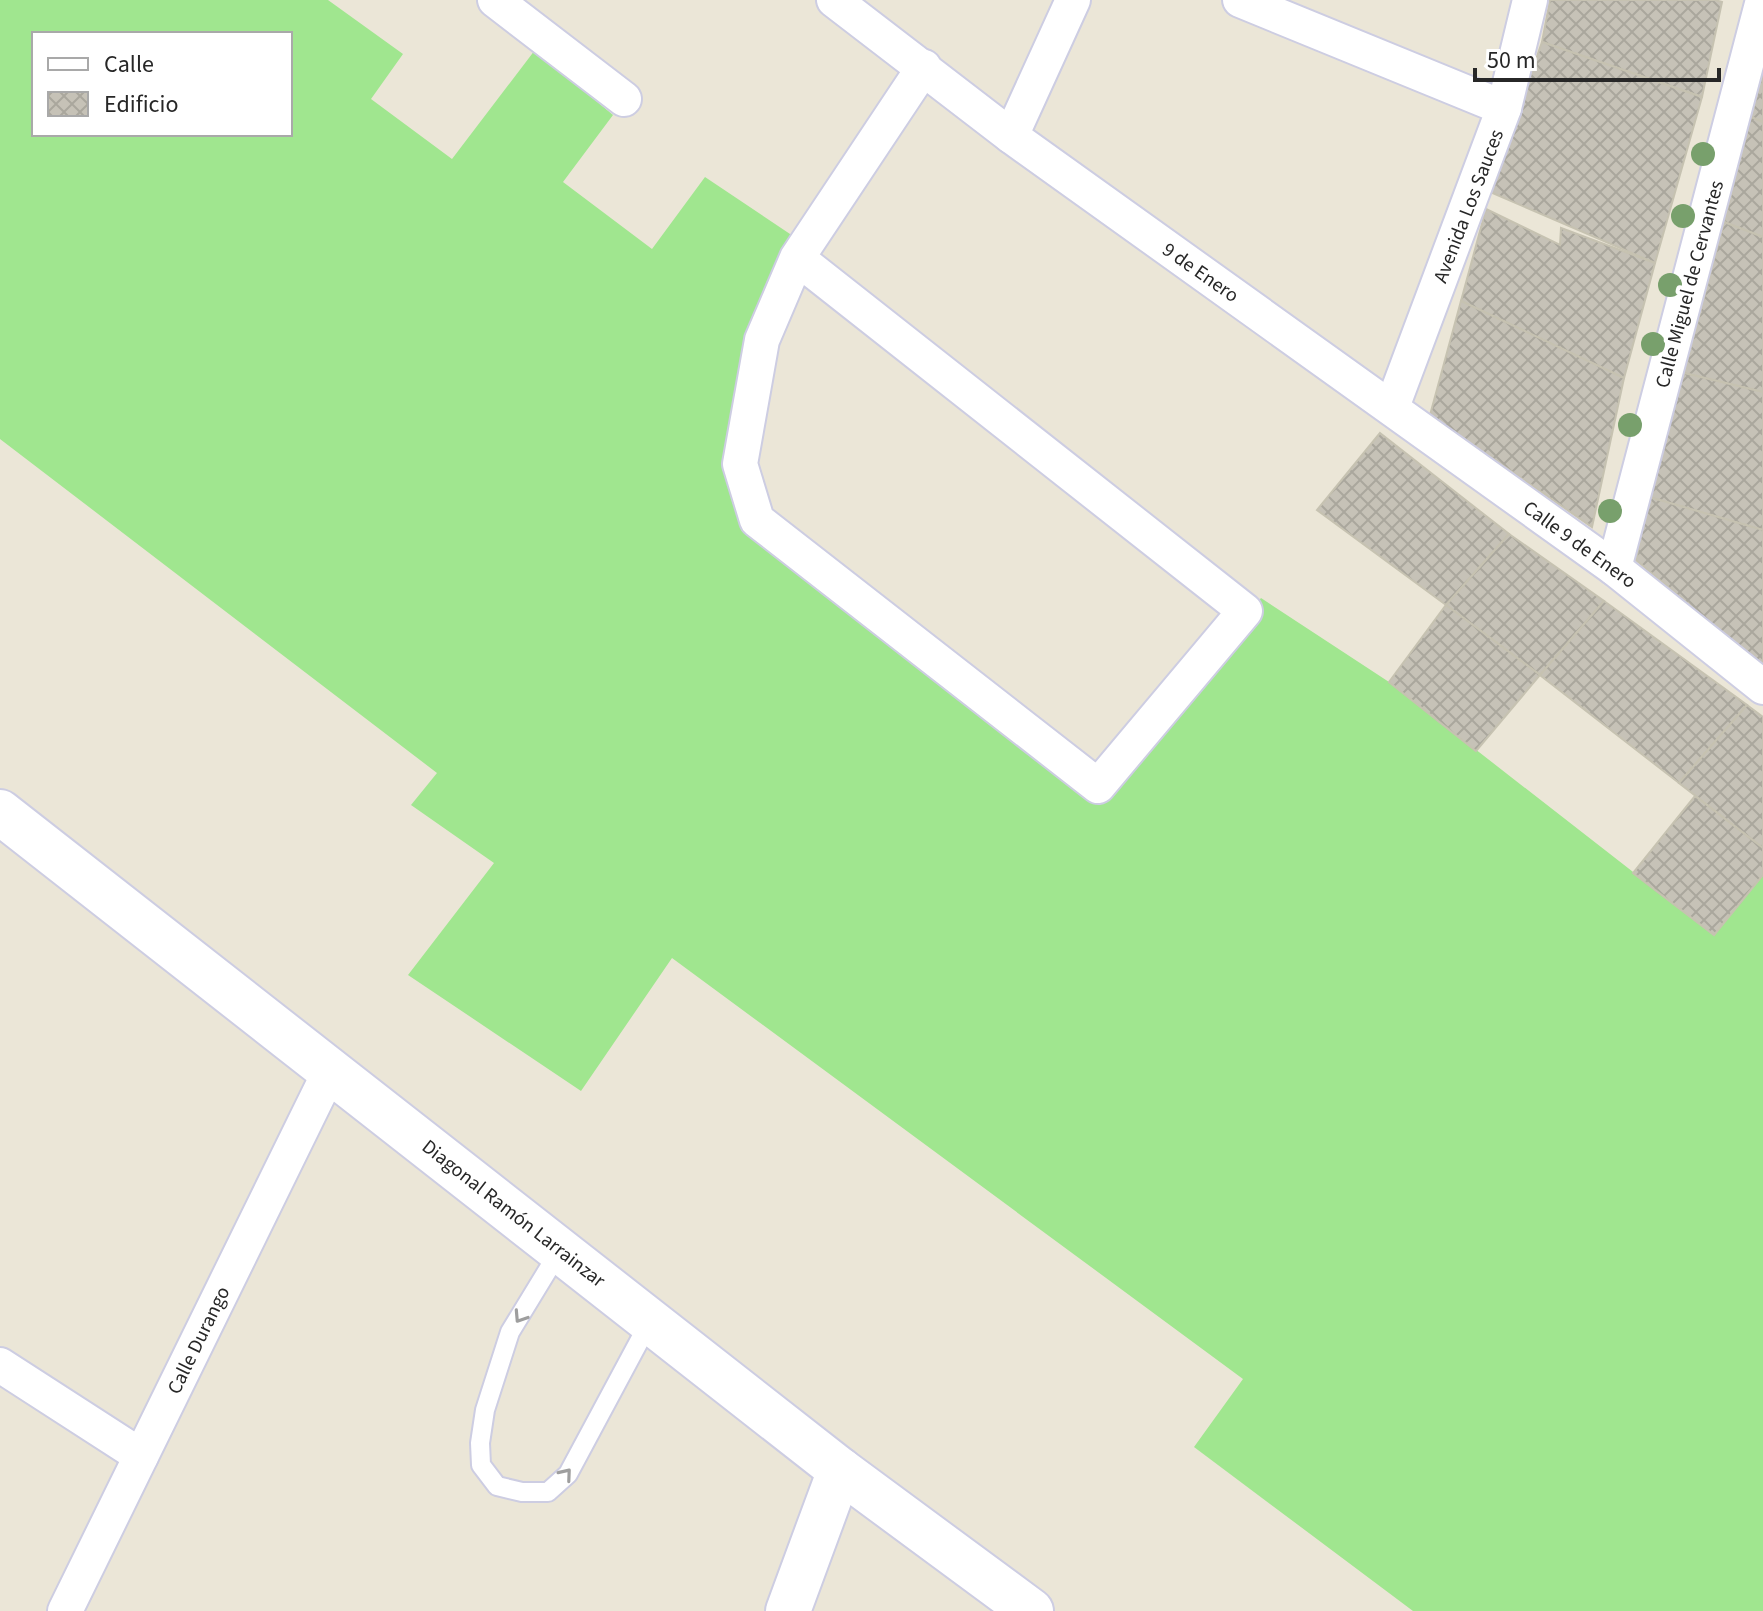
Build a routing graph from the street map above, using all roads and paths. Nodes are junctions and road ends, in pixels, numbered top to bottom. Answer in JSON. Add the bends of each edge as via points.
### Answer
{"nodes":[{"id":1,"x":495,"y":0,"type":"edge"},
{"id":2,"x":834,"y":0,"type":"edge"},
{"id":3,"x":1073,"y":0,"type":"edge"},
{"id":4,"x":1240,"y":0,"type":"edge"},
{"id":5,"x":1530,"y":0,"type":"edge"},
{"id":6,"x":1763,"y":0,"type":"edge"},
{"id":7,"x":924,"y":67,"type":"junction"},
{"id":8,"x":624,"y":99,"type":"dead end"},
{"id":9,"x":1504,"y":108,"type":"junction"},
{"id":10,"x":1011,"y":136,"type":"junction"},
{"id":11,"x":797,"y":258,"type":"junction"},
{"id":12,"x":1392,"y":407,"type":"junction"},
{"id":13,"x":1614,"y":568,"type":"junction"},
{"id":14,"x":1763,"y":687,"type":"edge"},
{"id":15,"x":0,"y":812,"type":"edge"},
{"id":16,"x":331,"y":1069,"type":"junction"},
{"id":17,"x":560,"y":1250,"type":"junction"},
{"id":18,"x":650,"y":1320,"type":"junction"},
{"id":19,"x":0,"y":1365,"type":"edge"},
{"id":20,"x":141,"y":1456,"type":"junction"},
{"id":21,"x":840,"y":1470,"type":"junction"},
{"id":22,"x":65,"y":1611,"type":"edge"},
{"id":23,"x":788,"y":1611,"type":"edge"},
{"id":24,"x":1031,"y":1611,"type":"edge"}],
"edges":[{"from":1,"to":8,"type":"street"},
{"from":2,"to":7,"type":"street","name":"9 de Enero"},
{"from":3,"to":10,"type":"street"},
{"from":4,"to":9,"type":"street"},
{"from":5,"to":9,"type":"street","name":"Avenida Los Sauces"},
{"from":6,"to":13,"type":"street","name":"Calle Miguel de Cervantes"},
{"from":7,"to":10,"type":"street","name":"9 de Enero"},
{"from":7,"to":11,"type":"street"},
{"from":9,"to":12,"type":"street","name":"Avenida Los Sauces"},
{"from":10,"to":12,"type":"street","name":"9 de Enero"},
{"from":11,"to":11,"type":"street","via":[[762,340],[740,464],[757,520],[1098,786],[1245,611]]},
{"from":12,"to":13,"type":"street","name":"Calle 9 de Enero"},
{"from":13,"to":14,"type":"street","name":"Calle 9 de Enero"},
{"from":15,"to":16,"type":"main road","name":"Diagonal Ramón Larrainzar"},
{"from":16,"to":17,"type":"main road","name":"Diagonal Ramón Larrainzar"},
{"from":16,"to":20,"type":"street","name":"Calle Durango"},
{"from":17,"to":18,"type":"main road","name":"Diagonal Ramón Larrainzar"},
{"from":17,"to":18,"type":"lane","one_way":true,"via":[[510,1332],[485,1410],[481,1465],[497,1486],[548,1492],[568,1474]]},
{"from":18,"to":21,"type":"main road","name":"Diagonal Ramón Larrainzar"},
{"from":19,"to":20,"type":"street"},
{"from":20,"to":22,"type":"street","name":"Calle Durango"},
{"from":21,"to":23,"type":"main road"},
{"from":21,"to":24,"type":"main road","name":"Diagonal Ramón Larrainzar"}]}
